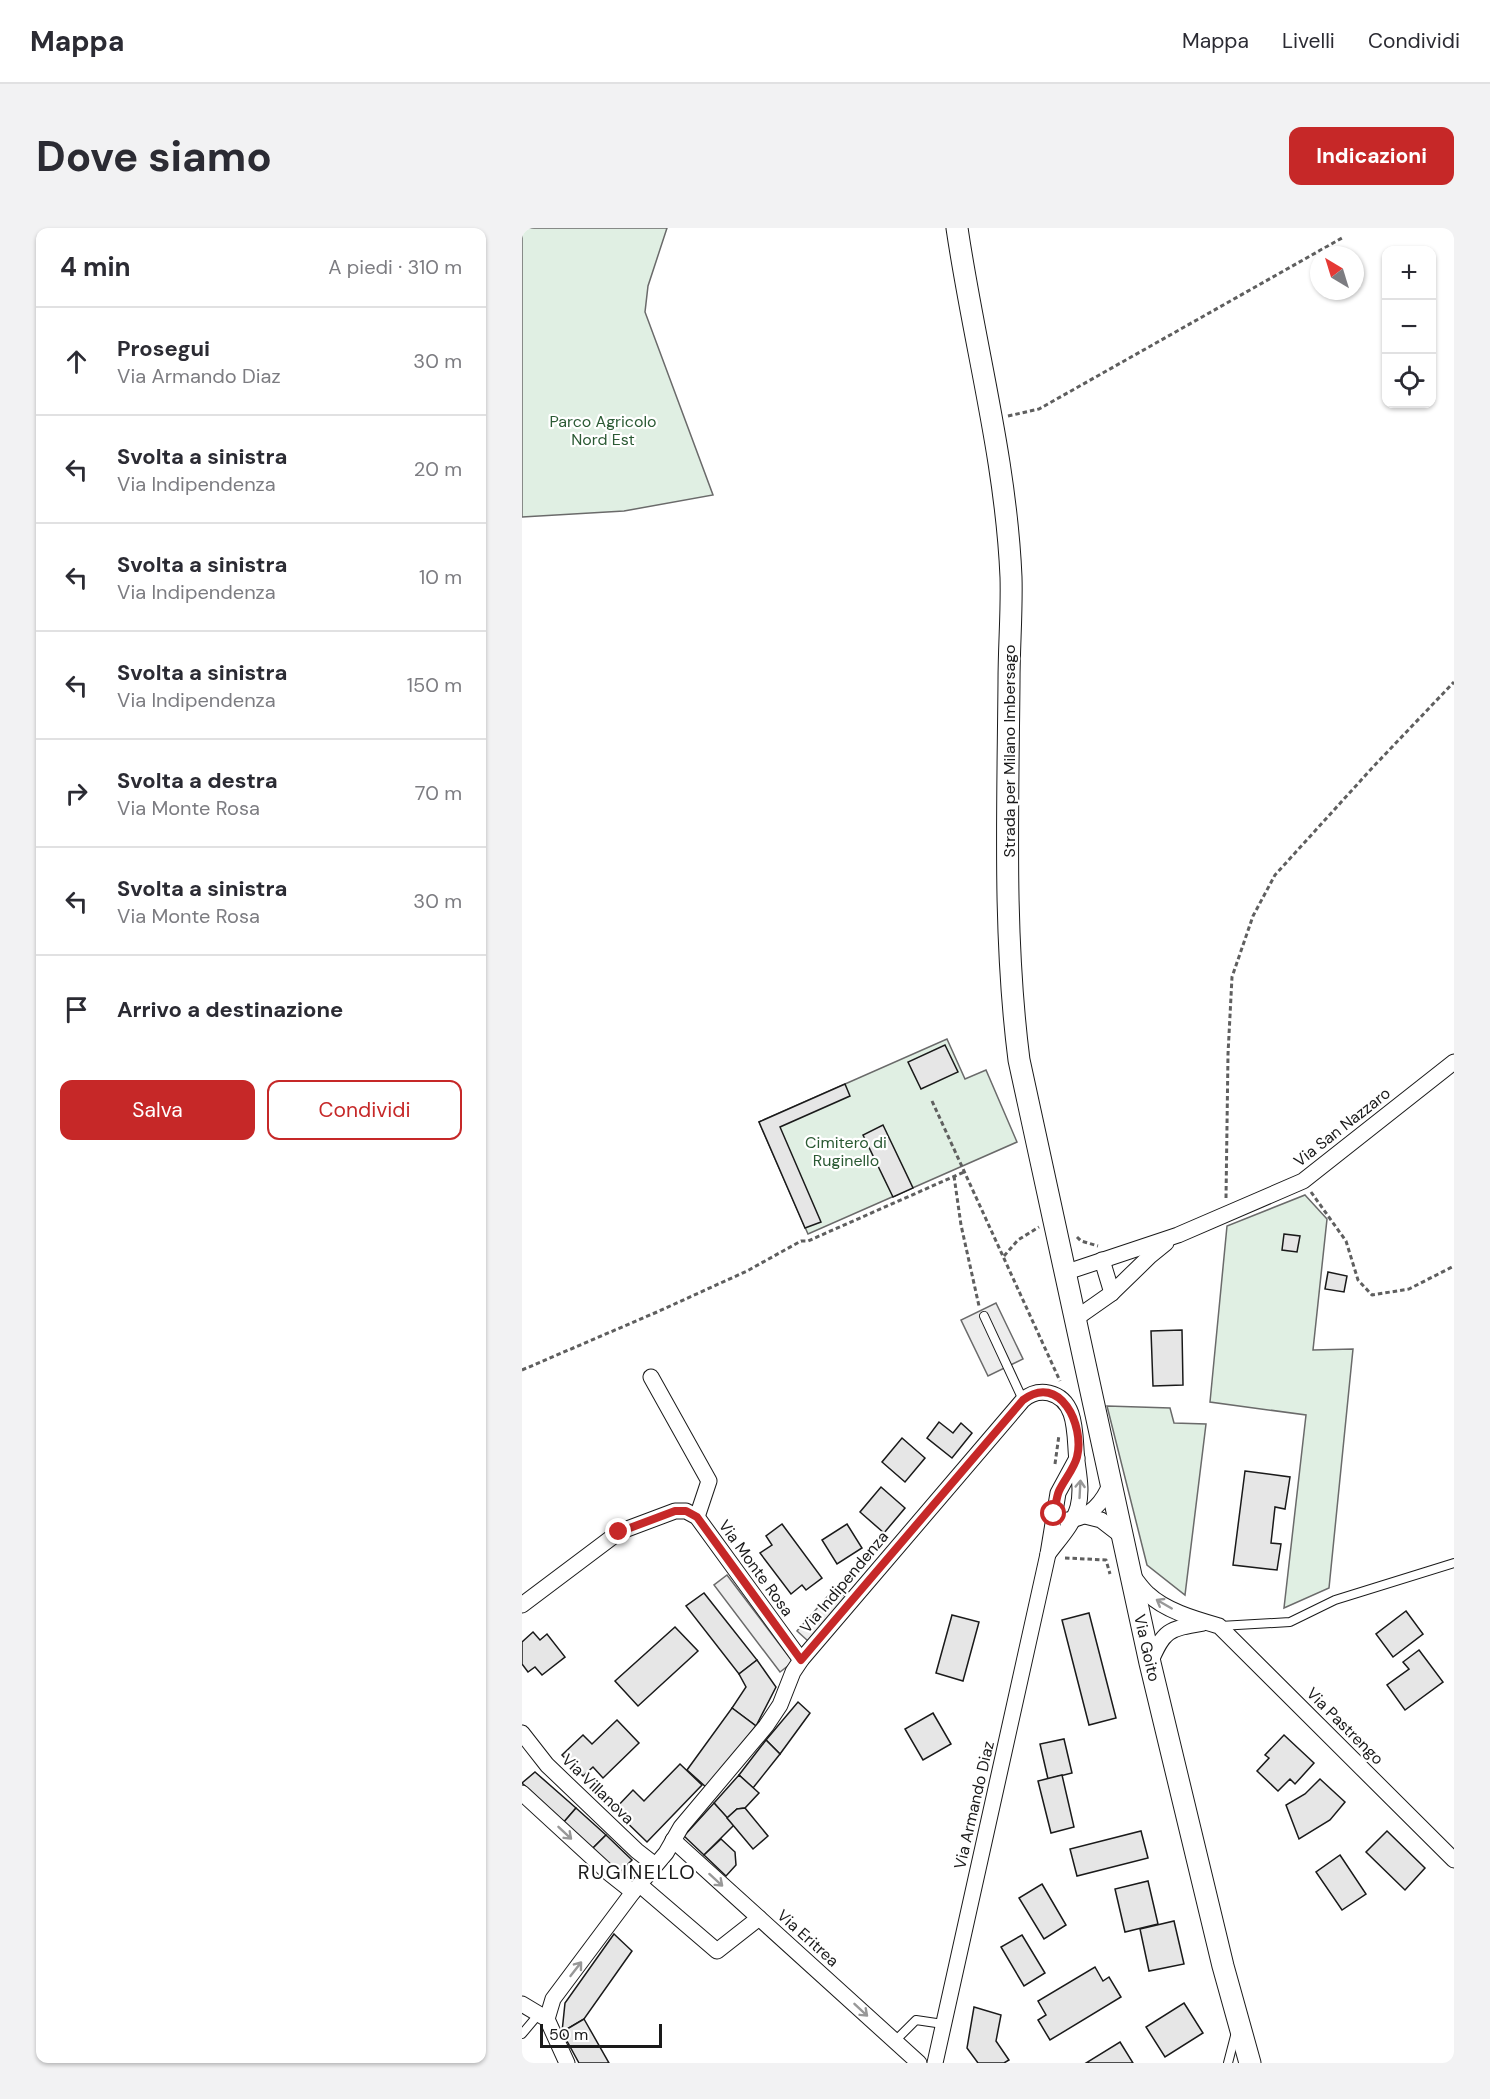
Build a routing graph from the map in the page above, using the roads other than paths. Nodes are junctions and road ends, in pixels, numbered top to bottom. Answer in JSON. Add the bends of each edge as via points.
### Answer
{"nodes":[{"id":1,"x":957,"y":228,"type":"edge"},
{"id":2,"x":1454,"y":1062,"type":"edge"},
{"id":3,"x":1178,"y":1235,"type":"junction"},
{"id":4,"x":1102,"y":1260,"type":"junction"},
{"id":5,"x":1064,"y":1273,"type":"junction"},
{"id":6,"x":1112,"y":1293,"type":"junction"},
{"id":7,"x":984,"y":1316,"type":"road end"},
{"id":8,"x":1074,"y":1319,"type":"junction"},
{"id":9,"x":651,"y":1377,"type":"dead end"},
{"id":10,"x":1023,"y":1400,"type":"junction"},
{"id":11,"x":1106,"y":1456,"type":"junction"},
{"id":12,"x":1077,"y":1458,"type":"junction"},
{"id":13,"x":1111,"y":1482,"type":"junction"},
{"id":14,"x":1054,"y":1514,"type":"junction"},
{"id":15,"x":697,"y":1517,"type":"junction"},
{"id":16,"x":1079,"y":1518,"type":"junction"},
{"id":17,"x":1123,"y":1537,"type":"junction"},
{"id":18,"x":1048,"y":1554,"type":"junction"},
{"id":19,"x":1454,"y":1563,"type":"edge"},
{"id":20,"x":1130,"y":1573,"type":"junction"},
{"id":21,"x":522,"y":1605,"type":"edge"},
{"id":22,"x":1213,"y":1624,"type":"junction"},
{"id":23,"x":801,"y":1660,"type":"junction"},
{"id":24,"x":1150,"y":1663,"type":"junction"},
{"id":25,"x":524,"y":1741,"type":"edge"},
{"id":26,"x":522,"y":1793,"type":"edge"},
{"id":27,"x":673,"y":1840,"type":"junction"},
{"id":28,"x":1454,"y":1860,"type":"edge"},
{"id":29,"x":655,"y":1866,"type":"junction"},
{"id":30,"x":636,"y":1888,"type":"junction"},
{"id":31,"x":759,"y":1918,"type":"junction"},
{"id":32,"x":522,"y":2004,"type":"edge"},
{"id":33,"x":542,"y":2017,"type":"junction"},
{"id":34,"x":1239,"y":2022,"type":"junction"},
{"id":35,"x":943,"y":2024,"type":"junction"},
{"id":36,"x":522,"y":2034,"type":"edge"},
{"id":37,"x":895,"y":2041,"type":"junction"},
{"id":38,"x":567,"y":2063,"type":"edge"},
{"id":39,"x":919,"y":2063,"type":"edge"},
{"id":40,"x":935,"y":2063,"type":"edge"},
{"id":41,"x":1228,"y":2063,"type":"edge"},
{"id":42,"x":1250,"y":2063,"type":"edge"}],
"edges":[{"from":1,"to":5,"type":"street","name":"Strada per Milano Imbersago","via":[[1003,491],[1011,577],[1008,932],[1012,1000],[1019,1060]]},
{"from":2,"to":3,"type":"street","name":"Via San Nazzaro","via":[[1303,1181]]},
{"from":3,"to":4,"type":"street","name":"Via San Nazzaro"},
{"from":3,"to":6,"type":"street","name":"Via San Nazzaro"},
{"from":4,"to":5,"type":"street","name":"Via San Nazzaro"},
{"from":4,"to":6,"type":"street"},
{"from":5,"to":8,"type":"street","name":"Via Goito"},
{"from":6,"to":8,"type":"street","name":"Via San Nazzaro"},
{"from":7,"to":10,"type":"lane"},
{"from":8,"to":11,"type":"street","name":"Via Goito"},
{"from":9,"to":15,"type":"street","via":[[709,1481]]},
{"from":10,"to":12,"type":"street","via":[[1037,1392],[1056,1395],[1065,1403],[1076,1435]]},
{"from":10,"to":23,"type":"street","name":"Via Indipendenza"},
{"from":11,"to":12,"type":"street"},
{"from":11,"to":13,"type":"street","name":"Via Goito"},
{"from":12,"to":14,"type":"street","name":"Via Armando Diaz","via":[[1058,1493]]},
{"from":16,"to":12,"type":"street","one_way":true},
{"from":13,"to":16,"type":"street","name":"Via Armando Diaz","via":[[1101,1501]]},
{"from":13,"to":17,"type":"street","name":"Via Goito"},
{"from":14,"to":16,"type":"street","via":[[1064,1520]]},
{"from":14,"to":18,"type":"street","name":"Via Armando Diaz"},
{"from":15,"to":21,"type":"street","name":"Via Monte Rosa","via":[[675,1511],[619,1532]]},
{"from":15,"to":23,"type":"street","name":"Via Monte Rosa"},
{"from":16,"to":17,"type":"street","via":[[1101,1520]]},
{"from":16,"to":18,"type":"street","name":"Via Armando Diaz"},
{"from":17,"to":20,"type":"street","name":"Via Goito"},
{"from":18,"to":35,"type":"street","name":"Via Armando Diaz"},
{"from":19,"to":22,"type":"lane","via":[[1335,1600],[1290,1622]]},
{"from":22,"to":20,"type":"street","name":"Via Pastrengo","one_way":true,"via":[[1170,1608],[1148,1594]]},
{"from":20,"to":24,"type":"street","name":"Via Goito"},
{"from":22,"to":24,"type":"street","via":[[1169,1632],[1160,1640]]},
{"from":22,"to":28,"type":"street","name":"Via Pastrengo"},
{"from":23,"to":27,"type":"street","name":"Via Indipendenza","via":[[766,1726]]},
{"from":24,"to":34,"type":"street","name":"Via Goito"},
{"from":25,"to":29,"type":"street","name":"Via Villanova"},
{"from":26,"to":30,"type":"street","one_way":true,"via":[[609,1873]]},
{"from":27,"to":29,"type":"street","name":"Via Indipendenza"},
{"from":27,"to":31,"type":"street","name":"Via Eritrea","one_way":true},
{"from":29,"to":30,"type":"street","name":"Via Indipendenza"},
{"from":30,"to":31,"type":"street","via":[[717,1951]]},
{"from":33,"to":30,"type":"street","name":"Via Indipendenza","one_way":true},
{"from":31,"to":37,"type":"street","name":"Via Eritrea","one_way":true},
{"from":32,"to":33,"type":"street"},
{"from":33,"to":36,"type":"lane"},
{"from":33,"to":38,"type":"street"},
{"from":34,"to":41,"type":"lane","name":"Via Goito"},
{"from":34,"to":42,"type":"street","name":"Via Goito"},
{"from":35,"to":37,"type":"lane","via":[[915,2020]]},
{"from":35,"to":40,"type":"street","name":"Via Armando Diaz"},
{"from":37,"to":39,"type":"street","name":"Via Eritrea"}]}
